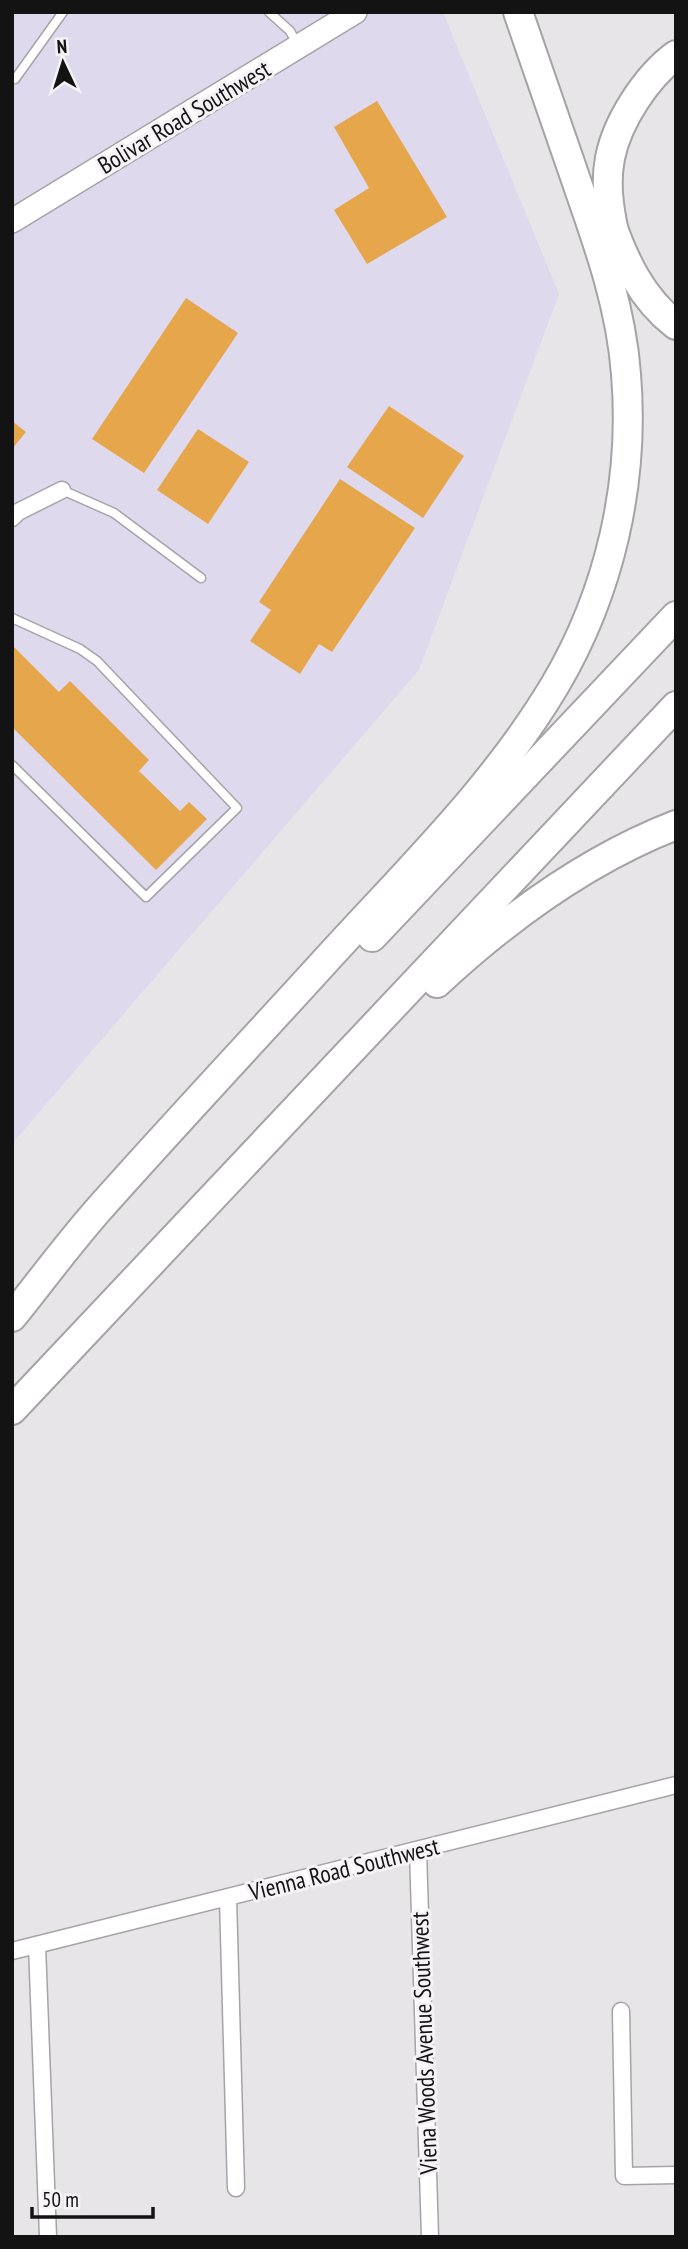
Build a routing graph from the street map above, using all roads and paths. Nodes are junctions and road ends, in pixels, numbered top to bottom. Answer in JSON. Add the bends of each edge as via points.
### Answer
{"nodes":[{"id":1,"x":63,"y":12,"type":"edge"},
{"id":2,"x":269,"y":12,"type":"edge"},
{"id":3,"x":355,"y":12,"type":"edge"},
{"id":4,"x":518,"y":12,"type":"edge"},
{"id":5,"x":538,"y":12,"type":"edge"},
{"id":6,"x":299,"y":47,"type":"junction"},
{"id":7,"x":676,"y":55,"type":"edge"},
{"id":8,"x":15,"y":79,"type":"dead end"},
{"id":9,"x":12,"y":221,"type":"edge"},
{"id":10,"x":614,"y":233,"type":"junction"},
{"id":11,"x":676,"y":325,"type":"edge"},
{"id":12,"x":62,"y":490,"type":"joint"},
{"id":13,"x":12,"y":519,"type":"edge"},
{"id":14,"x":201,"y":578,"type":"dead end"},
{"id":15,"x":676,"y":616,"type":"edge"},
{"id":16,"x":12,"y":618,"type":"edge"},
{"id":17,"x":676,"y":706,"type":"edge"},
{"id":18,"x":12,"y":765,"type":"edge"},
{"id":19,"x":676,"y":825,"type":"edge"},
{"id":20,"x":119,"y":1296,"type":"junction"},
{"id":21,"x":12,"y":1318,"type":"edge"},
{"id":22,"x":12,"y":1410,"type":"edge"},
{"id":23,"x":676,"y":1785,"type":"edge"},
{"id":24,"x":418,"y":1850,"type":"junction"},
{"id":25,"x":228,"y":1898,"type":"junction"},
{"id":26,"x":37,"y":1945,"type":"junction"},
{"id":27,"x":12,"y":1951,"type":"edge"},
{"id":28,"x":621,"y":2011,"type":"dead end"},
{"id":29,"x":676,"y":2175,"type":"edge"},
{"id":30,"x":236,"y":2188,"type":"dead end"},
{"id":31,"x":48,"y":2237,"type":"edge"},
{"id":32,"x":430,"y":2237,"type":"edge"}],
"edges":[{"from":1,"to":8,"type":"lane"},
{"from":2,"to":6,"type":"lane"},
{"from":3,"to":6,"type":"street","name":"Bolivar Road Southwest"},
{"from":4,"to":21,"type":"highway","via":[[606,265],[623,344],[628,419],[625,477],[607,565],[590,612],[555,684],[491,774],[98,1210]]},
{"from":5,"to":10,"type":"highway"},
{"from":6,"to":9,"type":"street","name":"Bolivar Road Southwest"},
{"from":7,"to":10,"type":"highway","via":[[639,94],[610,156],[608,190]]},
{"from":10,"to":11,"type":"highway","via":[[641,288]]},
{"from":12,"to":13,"type":"street"},
{"from":12,"to":14,"type":"lane","via":[[114,513]]},
{"from":15,"to":21,"type":"highway"},
{"from":16,"to":18,"type":"lane","via":[[97,660],[237,808],[146,897]]},
{"from":17,"to":20,"type":"highway"},
{"from":19,"to":20,"type":"highway","via":[[577,874],[471,952],[394,1025],[176,1254]]},
{"from":20,"to":22,"type":"highway"},
{"from":23,"to":24,"type":"street","name":"Vienna Road Southwest"},
{"from":24,"to":25,"type":"street","name":"Vienna Road Southwest"},
{"from":24,"to":32,"type":"street","name":"Viena Woods Avenue Southwest"},
{"from":25,"to":26,"type":"street","name":"Vienna Road Southwest"},
{"from":25,"to":30,"type":"street"},
{"from":26,"to":27,"type":"street","name":"Vienna Road Southwest"},
{"from":26,"to":31,"type":"street"},
{"from":28,"to":29,"type":"street","via":[[624,2176]]}]}
